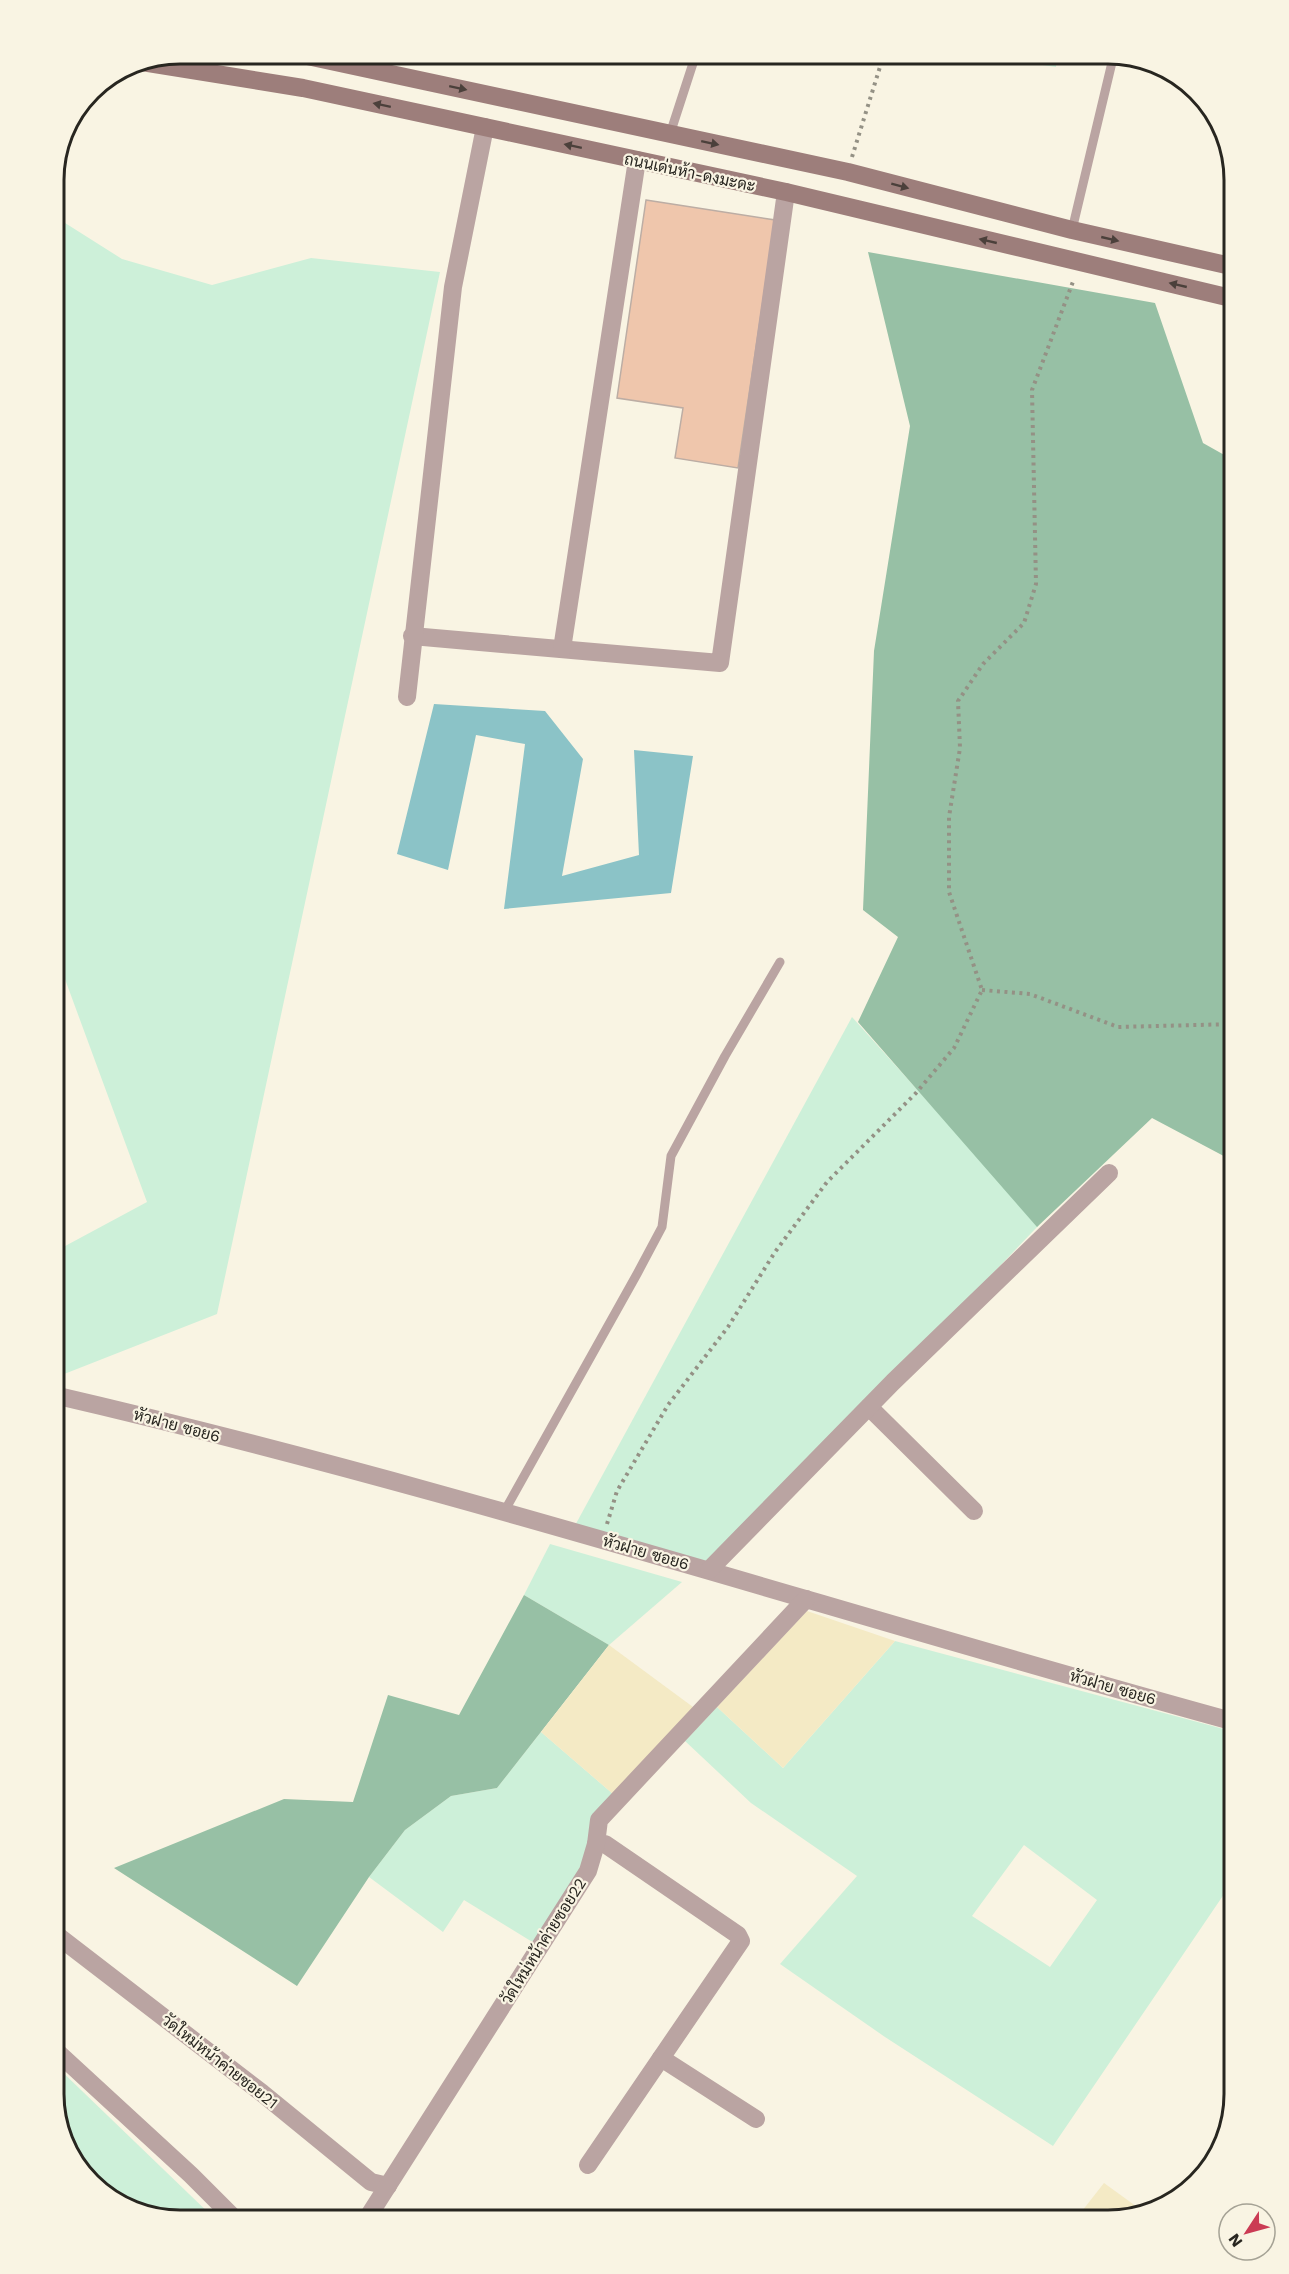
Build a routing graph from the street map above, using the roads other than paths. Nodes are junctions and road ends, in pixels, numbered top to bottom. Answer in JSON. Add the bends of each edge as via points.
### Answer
{"nodes":[{"id":1,"x":349,"y":65,"type":"edge"},
{"id":2,"x":692,"y":65,"type":"edge"},
{"id":3,"x":1111,"y":65,"type":"edge"},
{"id":4,"x":166,"y":66,"type":"edge"},
{"id":5,"x":612,"y":122,"type":"junction"},
{"id":6,"x":485,"y":127,"type":"junction"},
{"id":7,"x":670,"y":134,"type":"junction"},
{"id":8,"x":607,"y":154,"type":"junction"},
{"id":9,"x":637,"y":160,"type":"junction"},
{"id":10,"x":786,"y":192,"type":"junction"},
{"id":11,"x":1072,"y":230,"type":"junction"},
{"id":12,"x":1224,"y":265,"type":"edge"},
{"id":13,"x":1224,"y":296,"type":"edge"},
{"id":14,"x":412,"y":636,"type":"junction"},
{"id":15,"x":562,"y":649,"type":"junction"},
{"id":16,"x":407,"y":697,"type":"dead end"},
{"id":17,"x":780,"y":962,"type":"dead end"},
{"id":18,"x":1109,"y":1173,"type":"dead end"},
{"id":19,"x":64,"y":1397,"type":"edge"},
{"id":20,"x":869,"y":1407,"type":"junction"},
{"id":21,"x":974,"y":1511,"type":"dead end"},
{"id":22,"x":504,"y":1512,"type":"junction"},
{"id":23,"x":709,"y":1570,"type":"junction"},
{"id":24,"x":806,"y":1599,"type":"junction"},
{"id":25,"x":1224,"y":1716,"type":"edge"},
{"id":26,"x":596,"y":1844,"type":"junction"},
{"id":27,"x":64,"y":1941,"type":"edge"},
{"id":28,"x":64,"y":2058,"type":"edge"},
{"id":29,"x":661,"y":2058,"type":"junction"},
{"id":30,"x":756,"y":2119,"type":"dead end"},
{"id":31,"x":588,"y":2165,"type":"dead end"},
{"id":32,"x":388,"y":2186,"type":"junction"},
{"id":33,"x":225,"y":2209,"type":"edge"},
{"id":34,"x":373,"y":2209,"type":"edge"}],
"edges":[{"from":1,"to":5,"type":"main road","name":"ถนนเด่นห้า-ดงมะดะ","one_way":true},
{"from":2,"to":7,"type":"lane"},
{"from":3,"to":11,"type":"lane"},
{"from":6,"to":4,"type":"main road","name":"ถนนเด่นห้า-ดงมะดะ","one_way":true,"via":[[303,88]]},
{"from":5,"to":7,"type":"main road","name":"ถนนเด่นห้า-ดงมะดะ"},
{"from":5,"to":8,"type":"main road"},
{"from":8,"to":6,"type":"main road","name":"ถนนเด่นห้า-ดงมะดะ","one_way":true},
{"from":6,"to":14,"type":"street","via":[[453,287]]},
{"from":7,"to":11,"type":"main road","name":"ถนนเด่นห้า-ดงมะดะ","one_way":true,"via":[[848,172]]},
{"from":8,"to":9,"type":"main road","name":"ถนนเด่นห้า-ดงมะดะ"},
{"from":9,"to":10,"type":"main road","name":"ถนนเด่นห้า-ดงมะดะ"},
{"from":9,"to":15,"type":"street"},
{"from":13,"to":10,"type":"main road","name":"ถนนเด่นห้า-ดงมะดะ","one_way":true},
{"from":10,"to":15,"type":"street","via":[[720,663]]},
{"from":11,"to":12,"type":"main road","name":"ถนนเด่นห้า-ดงมะดะ","one_way":true},
{"from":14,"to":15,"type":"street"},
{"from":14,"to":16,"type":"street"},
{"from":17,"to":22,"type":"lane","via":[[671,1156],[662,1227]]},
{"from":18,"to":20,"type":"street"},
{"from":19,"to":22,"type":"street","name":"หัวฝาย ซอย6"},
{"from":20,"to":21,"type":"street"},
{"from":20,"to":23,"type":"street"},
{"from":22,"to":23,"type":"street","name":"หัวฝาย ซอย6"},
{"from":23,"to":24,"type":"street","name":"หัวฝาย ซอย6"},
{"from":24,"to":25,"type":"street","name":"หัวฝาย ซอย6"},
{"from":24,"to":26,"type":"street","name":"วัดใหม่หน้าค่ายซอย22","via":[[599,1820]]},
{"from":26,"to":29,"type":"street","via":[[605,1844],[741,1938]]},
{"from":26,"to":32,"type":"street","name":"วัดใหม่หน้าค่ายซอย22","via":[[588,1871]]},
{"from":27,"to":32,"type":"street","name":"วัดใหม่หน้าค่ายซอย21","via":[[372,2182]]},
{"from":28,"to":33,"type":"street"},
{"from":29,"to":30,"type":"street"},
{"from":29,"to":31,"type":"street"},
{"from":32,"to":34,"type":"street","name":"วัดใหม่หน้าค่ายซอย22"}]}
